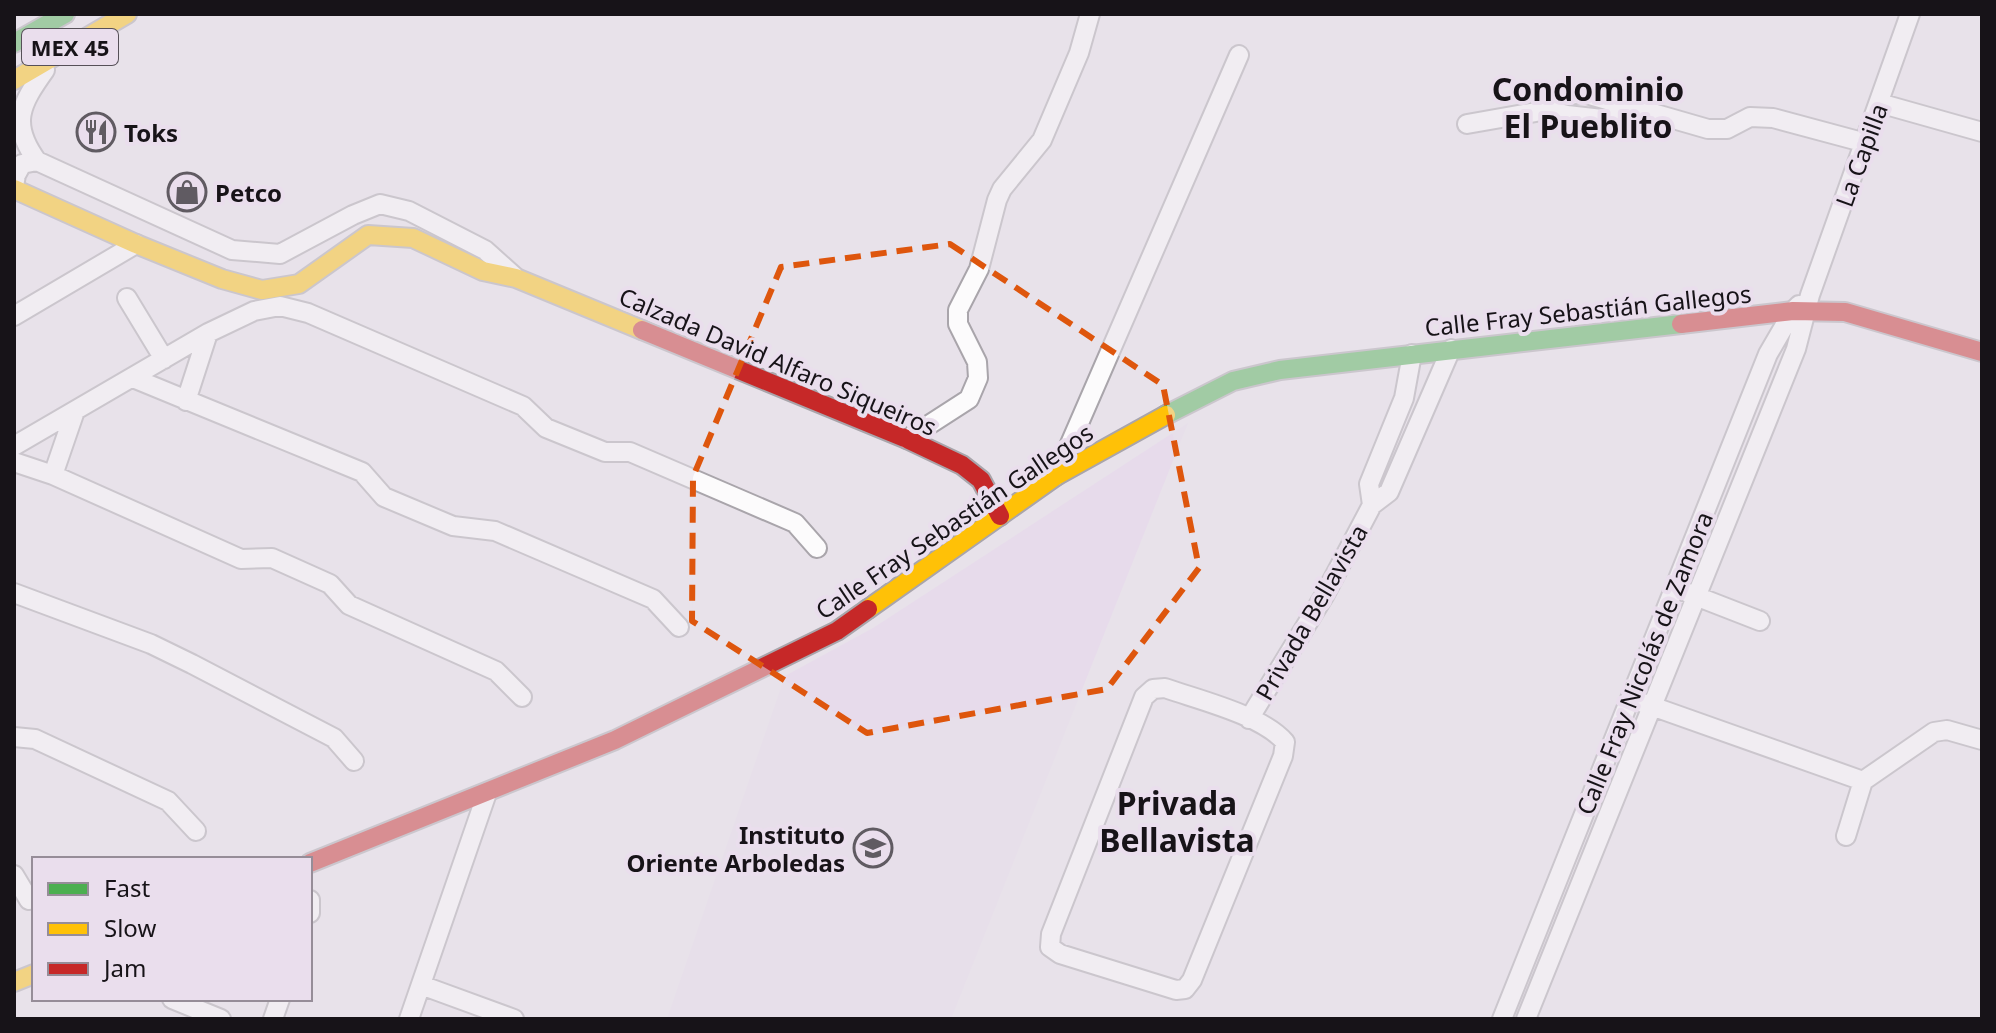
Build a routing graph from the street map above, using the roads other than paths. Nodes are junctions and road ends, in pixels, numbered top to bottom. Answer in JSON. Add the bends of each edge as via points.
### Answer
{"nodes":[{"id":1,"x":65,"y":14,"type":"edge"},
{"id":2,"x":127,"y":14,"type":"edge"},
{"id":3,"x":1090,"y":14,"type":"edge"},
{"id":4,"x":1910,"y":14,"type":"edge"},
{"id":5,"x":37,"y":20,"type":"edge"},
{"id":6,"x":14,"y":43,"type":"edge"},
{"id":7,"x":1239,"y":55,"type":"dead end"},
{"id":8,"x":54,"y":57,"type":"junction"},
{"id":9,"x":14,"y":80,"type":"edge"},
{"id":10,"x":1879,"y":103,"type":"junction"},
{"id":11,"x":1467,"y":124,"type":"dead end"},
{"id":12,"x":16,"y":125,"type":"edge"},
{"id":13,"x":1982,"y":132,"type":"edge"},
{"id":14,"x":1866,"y":143,"type":"junction"},
{"id":15,"x":37,"y":161,"type":"junction"},
{"id":16,"x":14,"y":188,"type":"edge"},
{"id":17,"x":136,"y":244,"type":"junction"},
{"id":18,"x":516,"y":278,"type":"junction"},
{"id":19,"x":127,"y":298,"type":"dead end"},
{"id":20,"x":1803,"y":305,"type":"junction"},
{"id":21,"x":14,"y":316,"type":"edge"},
{"id":22,"x":208,"y":333,"type":"junction"},
{"id":23,"x":1451,"y":349,"type":"junction"},
{"id":24,"x":1982,"y":352,"type":"edge"},
{"id":25,"x":1412,"y":354,"type":"junction"},
{"id":26,"x":164,"y":359,"type":"junction"},
{"id":27,"x":133,"y":378,"type":"junction"},
{"id":28,"x":186,"y":401,"type":"junction"},
{"id":29,"x":75,"y":411,"type":"junction"},
{"id":30,"x":907,"y":439,"type":"junction"},
{"id":31,"x":14,"y":446,"type":"edge"},
{"id":32,"x":14,"y":462,"type":"edge"},
{"id":33,"x":53,"y":475,"type":"junction"},
{"id":34,"x":1056,"y":476,"type":"junction"},
{"id":35,"x":1372,"y":505,"type":"junction"},
{"id":36,"x":1000,"y":516,"type":"junction"},
{"id":37,"x":817,"y":548,"type":"dead end"},
{"id":38,"x":1673,"y":588,"type":"junction"},
{"id":39,"x":14,"y":593,"type":"edge"},
{"id":40,"x":1697,"y":596,"type":"junction"},
{"id":41,"x":1760,"y":621,"type":"dead end"},
{"id":42,"x":679,"y":627,"type":"dead end"},
{"id":43,"x":522,"y":697,"type":"dead end"},
{"id":44,"x":1629,"y":698,"type":"junction"},
{"id":45,"x":1653,"y":706,"type":"junction"},
{"id":46,"x":1249,"y":719,"type":"junction"},
{"id":47,"x":14,"y":737,"type":"edge"},
{"id":48,"x":1982,"y":740,"type":"edge"},
{"id":49,"x":354,"y":761,"type":"dead end"},
{"id":50,"x":1863,"y":781,"type":"junction"},
{"id":51,"x":487,"y":793,"type":"junction"},
{"id":52,"x":196,"y":831,"type":"dead end"},
{"id":53,"x":1846,"y":836,"type":"dead end"},
{"id":54,"x":312,"y":862,"type":"edge"},
{"id":55,"x":14,"y":875,"type":"edge"},
{"id":56,"x":29,"y":900,"type":"dead end"},
{"id":57,"x":421,"y":985,"type":"junction"},
{"id":58,"x":177,"y":1001,"type":"edge"},
{"id":59,"x":221,"y":1019,"type":"edge"},
{"id":60,"x":409,"y":1019,"type":"edge"},
{"id":61,"x":514,"y":1019,"type":"edge"},
{"id":62,"x":1502,"y":1019,"type":"edge"},
{"id":63,"x":1526,"y":1019,"type":"edge"}],
"edges":[{"from":1,"to":5,"type":"main road","number":"MEX 45"},
{"from":2,"to":8,"type":"main road","number":"MEX 45"},
{"from":3,"to":30,"type":"street","via":[[1042,140],[997,200],[979,269],[958,310],[958,324],[977,362],[978,378],[969,399]]},
{"from":4,"to":10,"type":"street","name":"La Capilla"},
{"from":5,"to":6,"type":"main road","number":"MEX 45"},
{"from":7,"to":34,"type":"street"},
{"from":8,"to":9,"type":"main road","number":"MEX 45"},
{"from":8,"to":12,"type":"street","via":[[29,92]]},
{"from":10,"to":13,"type":"street"},
{"from":10,"to":14,"type":"street","name":"La Capilla"},
{"from":11,"to":14,"type":"street","via":[[1547,110],[1559,96],[1583,93],[1708,129],[1727,129],[1750,117],[1773,118]]},
{"from":12,"to":15,"type":"street"},
{"from":14,"to":20,"type":"street","name":"La Capilla"},
{"from":15,"to":16,"type":"street","name":"Calzada David Alfaro Siqueiros","via":[[22,164]]},
{"from":15,"to":18,"type":"street","name":"Calzada David Alfaro Siqueiros","via":[[232,250],[280,254],[380,204],[409,211],[485,250]]},
{"from":16,"to":17,"type":"main road","name":"Calzada David Alfaro Siqueiros"},
{"from":17,"to":18,"type":"main road","name":"Calzada David Alfaro Siqueiros","via":[[262,290],[299,284],[368,235],[413,238],[483,271]]},
{"from":17,"to":21,"type":"street"},
{"from":18,"to":30,"type":"main road","name":"Calzada David Alfaro Siqueiros"},
{"from":19,"to":26,"type":"street"},
{"from":20,"to":23,"type":"main road","name":"Calle Fray Sebastián Gallegos"},
{"from":20,"to":24,"type":"main road","name":"Calle Fray Sebastián Gallegos"},
{"from":20,"to":38,"type":"street","name":"Calle Fray Nicolás de Zamora","via":[[1768,354]]},
{"from":20,"to":40,"type":"street","name":"Calle Fray Nicolás de Zamora","via":[[1796,349]]},
{"from":22,"to":26,"type":"street"},
{"from":22,"to":28,"type":"street"},
{"from":22,"to":37,"type":"street","via":[[254,311],[280,306],[308,313],[523,406],[546,428],[605,452],[630,452],[795,523]]},
{"from":23,"to":25,"type":"main road","name":"Calle Fray Sebastián Gallegos"},
{"from":23,"to":35,"type":"street","name":"Privada Bellavista","via":[[1389,492]]},
{"from":25,"to":34,"type":"main road","name":"Calle Fray Sebastián Gallegos","via":[[1233,381]]},
{"from":25,"to":35,"type":"street","name":"Privada Bellavista","via":[[1404,398],[1369,484]]},
{"from":26,"to":27,"type":"street"},
{"from":27,"to":28,"type":"street"},
{"from":27,"to":29,"type":"street"},
{"from":28,"to":42,"type":"street","via":[[362,472],[384,497],[453,526],[495,531],[653,599]]},
{"from":29,"to":31,"type":"street"},
{"from":29,"to":33,"type":"street"},
{"from":30,"to":36,"type":"main road","name":"Calzada David Alfaro Siqueiros","via":[[981,480]]},
{"from":32,"to":33,"type":"street"},
{"from":33,"to":43,"type":"street","via":[[241,559],[272,558],[330,584],[349,605],[496,671]]},
{"from":34,"to":36,"type":"main road","name":"Calle Fray Sebastián Gallegos"},
{"from":35,"to":46,"type":"street","name":"Privada Bellavista"},
{"from":36,"to":51,"type":"main road","name":"Calle Fray Sebastián Gallegos","via":[[837,631],[628,735]]},
{"from":38,"to":40,"type":"street"},
{"from":38,"to":44,"type":"street","name":"Calle Fray Nicolás de Zamora"},
{"from":39,"to":49,"type":"street","via":[[192,664],[334,738]]},
{"from":40,"to":41,"type":"street"},
{"from":40,"to":45,"type":"street","name":"Calle Fray Nicolás de Zamora"},
{"from":44,"to":45,"type":"street"},
{"from":44,"to":62,"type":"street","name":"Calle Fray Nicolás de Zamora"},
{"from":45,"to":50,"type":"street"},
{"from":45,"to":63,"type":"street","name":"Calle Fray Nicolás de Zamora"},
{"from":46,"to":46,"type":"street","name":"Privada Bellavista","via":[[1165,688],[1144,697],[1050,947],[1075,959],[1185,989],[1283,756],[1285,742]]},
{"from":47,"to":52,"type":"street","via":[[35,739],[168,801]]},
{"from":48,"to":50,"type":"street","via":[[1947,730],[1934,732]]},
{"from":50,"to":53,"type":"street"},
{"from":51,"to":54,"type":"main road","name":"Calle Fray Sebastián Gallegos"},
{"from":51,"to":57,"type":"street"},
{"from":55,"to":56,"type":"street"},
{"from":57,"to":60,"type":"street"},
{"from":57,"to":61,"type":"street"},
{"from":58,"to":59,"type":"street"}]}
